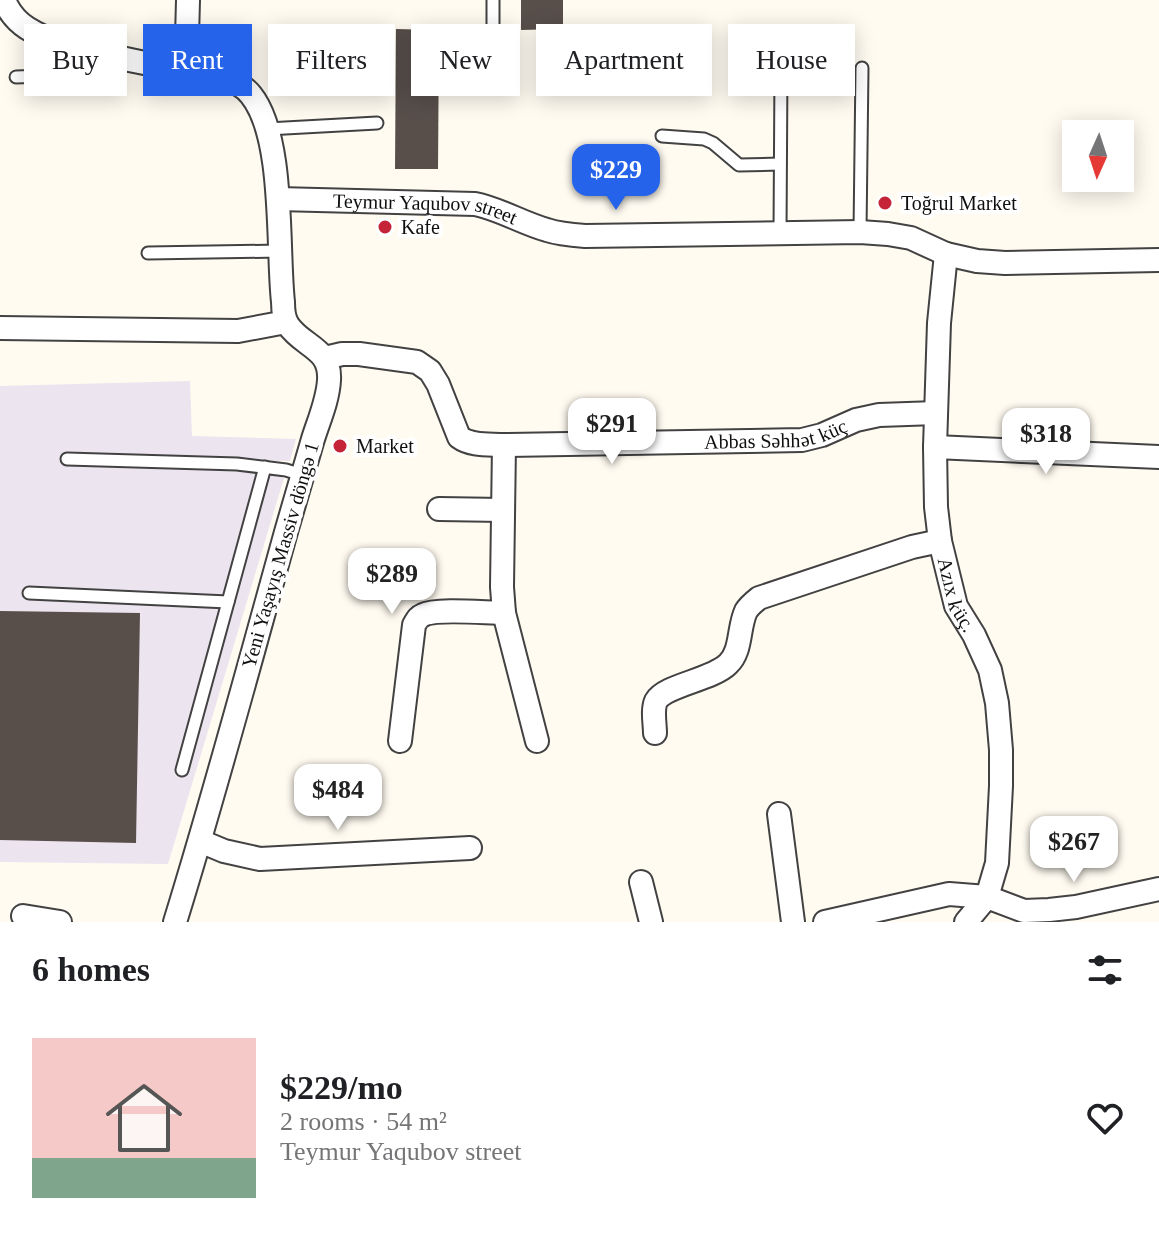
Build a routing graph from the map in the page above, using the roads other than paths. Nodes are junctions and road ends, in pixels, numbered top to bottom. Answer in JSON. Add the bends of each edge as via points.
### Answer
{"nodes":[{"id":1,"x":4,"y":0,"type":"edge"},
{"id":2,"x":188,"y":0,"type":"edge"},
{"id":3,"x":493,"y":0,"type":"edge"},
{"id":4,"x":187,"y":24,"type":"edge"},
{"id":5,"x":493,"y":24,"type":"edge"},
{"id":6,"x":24,"y":26,"type":"edge"},
{"id":7,"x":862,"y":68,"type":"dead end"},
{"id":8,"x":16,"y":77,"type":"dead end"},
{"id":9,"x":24,"y":77,"type":"edge"},
{"id":10,"x":251,"y":96,"type":"edge"},
{"id":11,"x":781,"y":96,"type":"edge"},
{"id":12,"x":377,"y":123,"type":"dead end"},
{"id":13,"x":267,"y":129,"type":"junction"},
{"id":14,"x":662,"y":136,"type":"dead end"},
{"id":15,"x":780,"y":164,"type":"junction"},
{"id":16,"x":278,"y":199,"type":"junction"},
{"id":17,"x":860,"y":232,"type":"junction"},
{"id":18,"x":780,"y":233,"type":"junction"},
{"id":19,"x":280,"y":251,"type":"junction"},
{"id":20,"x":148,"y":253,"type":"dead end"},
{"id":21,"x":946,"y":254,"type":"junction"},
{"id":22,"x":1159,"y":260,"type":"edge"},
{"id":23,"x":286,"y":322,"type":"junction"},
{"id":24,"x":0,"y":328,"type":"edge"},
{"id":25,"x":325,"y":358,"type":"junction"},
{"id":26,"x":936,"y":413,"type":"junction"},
{"id":27,"x":504,"y":445,"type":"junction"},
{"id":28,"x":935,"y":447,"type":"junction"},
{"id":29,"x":1159,"y":457,"type":"edge"},
{"id":30,"x":67,"y":459,"type":"dead end"},
{"id":31,"x":265,"y":467,"type":"junction"},
{"id":32,"x":302,"y":475,"type":"junction"},
{"id":33,"x":439,"y":509,"type":"dead end"},
{"id":34,"x":503,"y":510,"type":"junction"},
{"id":35,"x":940,"y":541,"type":"junction"},
{"id":36,"x":29,"y":593,"type":"dead end"},
{"id":37,"x":228,"y":602,"type":"junction"},
{"id":38,"x":504,"y":613,"type":"junction"},
{"id":39,"x":655,"y":733,"type":"dead end"},
{"id":40,"x":400,"y":741,"type":"dead end"},
{"id":41,"x":537,"y":741,"type":"dead end"},
{"id":42,"x":182,"y":770,"type":"dead end"},
{"id":43,"x":779,"y":814,"type":"dead end"},
{"id":44,"x":200,"y":841,"type":"junction"},
{"id":45,"x":470,"y":848,"type":"dead end"},
{"id":46,"x":641,"y":882,"type":"dead end"},
{"id":47,"x":1159,"y":889,"type":"edge"},
{"id":48,"x":987,"y":897,"type":"junction"},
{"id":49,"x":23,"y":916,"type":"dead end"},
{"id":50,"x":1024,"y":916,"type":"edge"},
{"id":51,"x":60,"y":922,"type":"edge"},
{"id":52,"x":175,"y":922,"type":"edge"},
{"id":53,"x":651,"y":922,"type":"edge"},
{"id":54,"x":793,"y":922,"type":"edge"},
{"id":55,"x":825,"y":922,"type":"edge"},
{"id":56,"x":966,"y":922,"type":"edge"}],
"edges":[{"from":1,"to":6,"type":"street"},
{"from":2,"to":4,"type":"street"},
{"from":3,"to":5,"type":"lane"},
{"from":7,"to":17,"type":"lane"},
{"from":8,"to":9,"type":"lane"},
{"from":10,"to":13,"type":"street"},
{"from":11,"to":15,"type":"lane"},
{"from":12,"to":13,"type":"lane"},
{"from":13,"to":16,"type":"street"},
{"from":14,"to":15,"type":"lane","via":[[704,139],[739,165]]},
{"from":15,"to":18,"type":"lane"},
{"from":16,"to":18,"type":"street","name":"Teymur Yaqubov street","via":[[475,204],[544,230],[585,236]]},
{"from":16,"to":19,"type":"street"},
{"from":17,"to":18,"type":"street","name":"Teymur Yaqubov street"},
{"from":17,"to":21,"type":"street","name":"Teymur Yaqubov street","via":[[911,238]]},
{"from":19,"to":20,"type":"lane"},
{"from":19,"to":23,"type":"street"},
{"from":21,"to":22,"type":"street","name":"Teymur Yaqubov street","via":[[1005,263]]},
{"from":21,"to":26,"type":"street","name":"Azıx küç."},
{"from":23,"to":24,"type":"street","via":[[217,331]]},
{"from":23,"to":25,"type":"street"},
{"from":25,"to":27,"type":"street","name":"Abbas Səhhət küç","via":[[359,354],[417,362],[438,384],[459,437]]},
{"from":25,"to":32,"type":"street","name":"Yeni Yaşayış Massiv döngə 1","via":[[329,382]]},
{"from":26,"to":27,"type":"street","name":"Abbas Səhhət küç","via":[[879,415],[802,440]]},
{"from":26,"to":28,"type":"street","name":"Azıx küç."},
{"from":27,"to":34,"type":"street"},
{"from":28,"to":29,"type":"street"},
{"from":28,"to":35,"type":"street","name":"Azıx küç."},
{"from":30,"to":31,"type":"lane"},
{"from":31,"to":32,"type":"lane"},
{"from":31,"to":37,"type":"lane"},
{"from":32,"to":44,"type":"street","name":"Yeni Yaşayış Massiv döngə 1"},
{"from":33,"to":34,"type":"street"},
{"from":34,"to":38,"type":"street"},
{"from":35,"to":39,"type":"street","via":[[759,598],[747,609],[728,664],[657,700]]},
{"from":35,"to":48,"type":"street","name":"Azıx küç.","via":[[956,606],[982,650],[997,703],[999,831]]},
{"from":36,"to":37,"type":"lane"},
{"from":37,"to":42,"type":"lane"},
{"from":38,"to":40,"type":"street","via":[[436,612],[418,618]]},
{"from":38,"to":41,"type":"street"},
{"from":43,"to":54,"type":"street"},
{"from":44,"to":45,"type":"street","via":[[260,859]]},
{"from":44,"to":52,"type":"street","name":"Yeni Yaşayış Massiv döngə 1"},
{"from":46,"to":53,"type":"street"},
{"from":47,"to":50,"type":"street"},
{"from":48,"to":50,"type":"street"},
{"from":48,"to":55,"type":"street","via":[[949,894]]},
{"from":48,"to":56,"type":"street","name":"Azıx küç."},
{"from":49,"to":51,"type":"street"}]}
